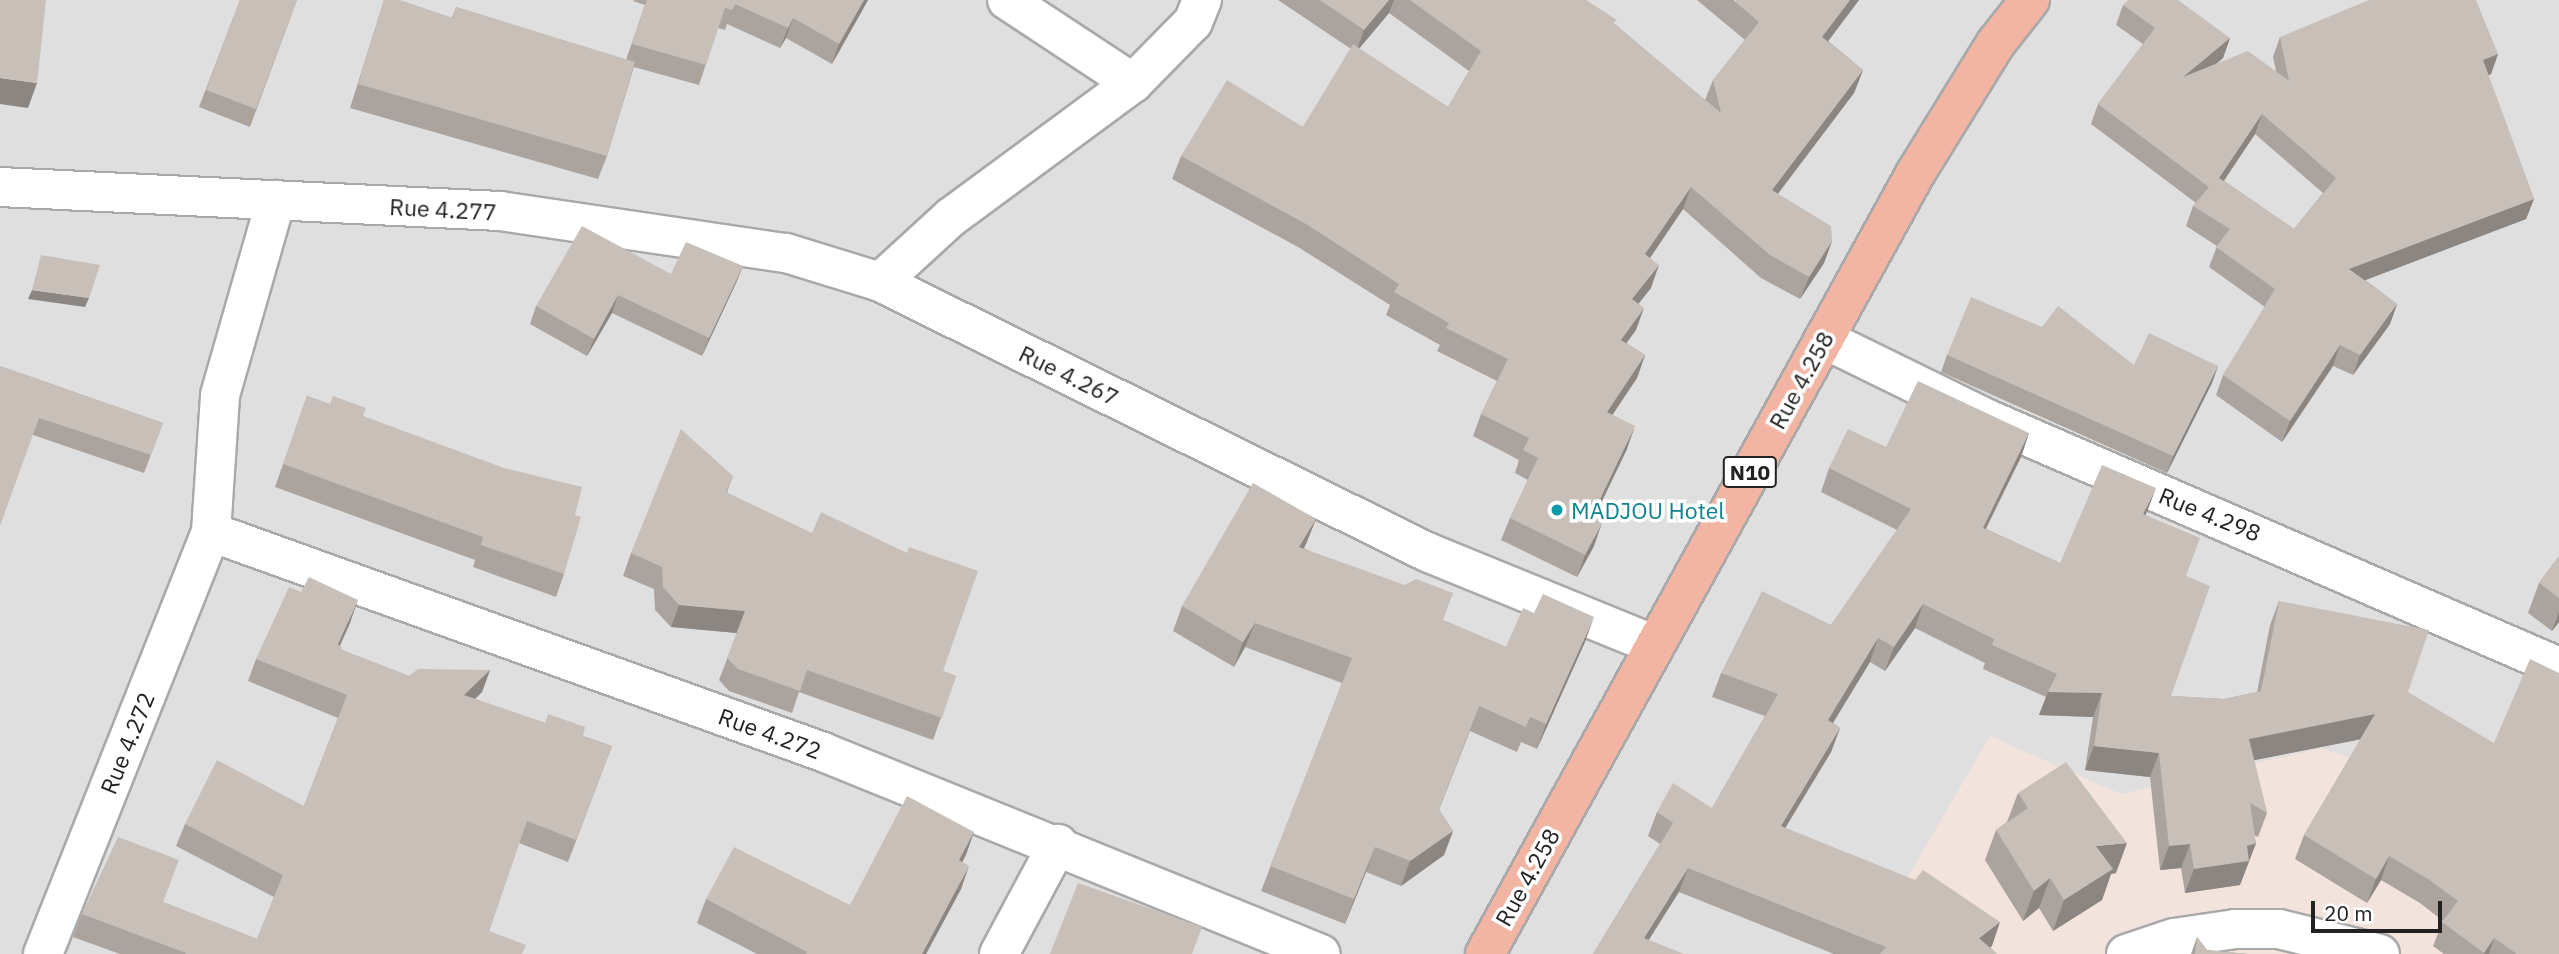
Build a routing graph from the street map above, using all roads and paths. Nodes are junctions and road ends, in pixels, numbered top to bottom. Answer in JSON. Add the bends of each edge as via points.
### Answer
{"nodes":[{"id":1,"x":1007,"y":0,"type":"edge"},
{"id":2,"x":1202,"y":0,"type":"edge"},
{"id":3,"x":2030,"y":0,"type":"edge"},
{"id":4,"x":1133,"y":82,"type":"junction"},
{"id":5,"x":0,"y":187,"type":"edge"},
{"id":6,"x":276,"y":200,"type":"junction"},
{"id":7,"x":880,"y":282,"type":"junction"},
{"id":8,"x":1824,"y":339,"type":"junction"},
{"id":9,"x":211,"y":532,"type":"junction"},
{"id":10,"x":1653,"y":644,"type":"junction"},
{"id":11,"x":2559,"y":667,"type":"edge"},
{"id":12,"x":1058,"y":844,"type":"junction"},
{"id":13,"x":43,"y":954,"type":"edge"},
{"id":14,"x":999,"y":954,"type":"edge"},
{"id":15,"x":1321,"y":954,"type":"edge"},
{"id":16,"x":1485,"y":954,"type":"edge"},
{"id":17,"x":2126,"y":954,"type":"edge"},
{"id":18,"x":2380,"y":954,"type":"edge"}],
"edges":[{"from":1,"to":4,"type":"street"},
{"from":2,"to":4,"type":"street","via":[[1193,22]]},
{"from":3,"to":8,"type":"highway","name":"Rue 4.258","number":"N10","via":[[1996,43],[1915,174]]},
{"from":4,"to":7,"type":"street","via":[[951,217]]},
{"from":5,"to":6,"type":"street","name":"Rue 4.277"},
{"from":6,"to":7,"type":"street","name":"Rue 4.277","via":[[500,211],[786,253]]},
{"from":6,"to":9,"type":"street","name":"Rue 4.272","via":[[220,395]]},
{"from":7,"to":10,"type":"street","name":"Rue 4.267","via":[[1427,552]]},
{"from":8,"to":10,"type":"highway","name":"Rue 4.258","number":"N10"},
{"from":8,"to":11,"type":"street","name":"Rue 4.298","via":[[1985,418]]},
{"from":9,"to":12,"type":"street","name":"Rue 4.272"},
{"from":9,"to":13,"type":"street","name":"Rue 4.272"},
{"from":10,"to":16,"type":"highway","name":"Rue 4.258","number":"N10"},
{"from":12,"to":14,"type":"street"},
{"from":12,"to":15,"type":"street","name":"Rue 4.272"},
{"from":17,"to":18,"type":"street","via":[[2174,938],[2235,929],[2279,929]]}]}
